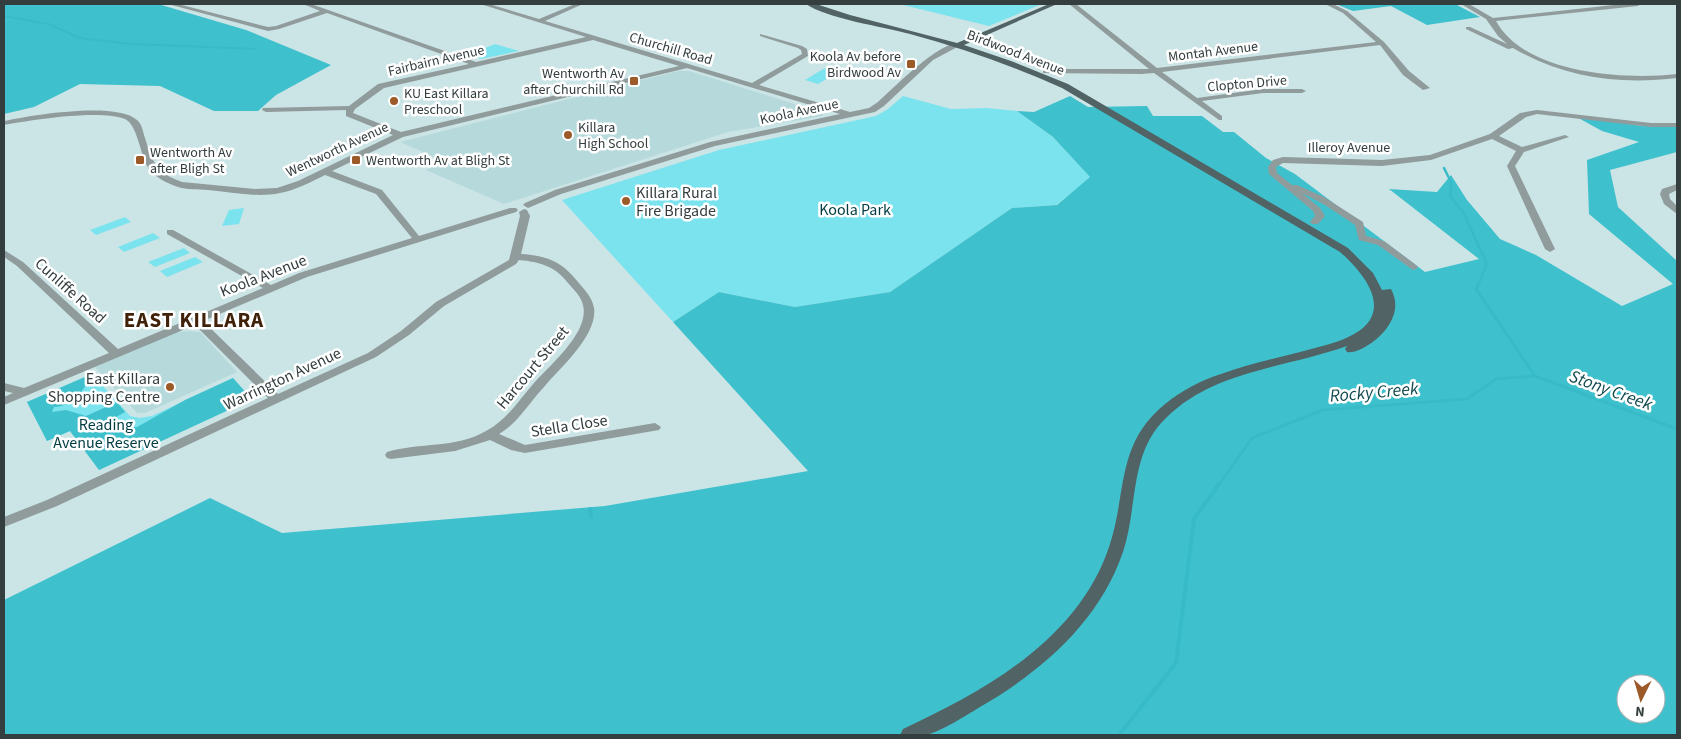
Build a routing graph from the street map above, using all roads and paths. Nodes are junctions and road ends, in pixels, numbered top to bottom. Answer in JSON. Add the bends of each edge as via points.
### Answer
{"nodes":[{"id":1,"x":171,"y":4,"type":"edge"},
{"id":2,"x":306,"y":4,"type":"edge"},
{"id":3,"x":483,"y":4,"type":"edge"},
{"id":4,"x":580,"y":4,"type":"edge"},
{"id":5,"x":810,"y":4,"type":"edge"},
{"id":6,"x":1054,"y":4,"type":"edge"},
{"id":7,"x":1072,"y":4,"type":"edge"},
{"id":8,"x":1328,"y":4,"type":"edge"},
{"id":9,"x":1464,"y":4,"type":"edge"},
{"id":10,"x":1638,"y":4,"type":"edge"},
{"id":11,"x":327,"y":12,"type":"junction"},
{"id":12,"x":1491,"y":20,"type":"junction"},
{"id":13,"x":539,"y":21,"type":"junction"},
{"id":14,"x":1468,"y":28,"type":"dead end"},
{"id":15,"x":762,"y":35,"type":"dead end"},
{"id":16,"x":593,"y":38,"type":"junction"},
{"id":17,"x":1382,"y":44,"type":"junction"},
{"id":18,"x":958,"y":45,"type":"junction"},
{"id":19,"x":1539,"y":59,"type":"junction"},
{"id":20,"x":474,"y":64,"type":"junction"},
{"id":21,"x":686,"y":66,"type":"junction"},
{"id":22,"x":1155,"y":70,"type":"junction"},
{"id":23,"x":1046,"y":71,"type":"dead end"},
{"id":24,"x":1677,"y":76,"type":"edge"},
{"id":25,"x":754,"y":85,"type":"junction"},
{"id":26,"x":1426,"y":88,"type":"dead end"},
{"id":27,"x":1302,"y":90,"type":"dead end"},
{"id":28,"x":1195,"y":100,"type":"junction"},
{"id":29,"x":351,"y":108,"type":"junction"},
{"id":30,"x":266,"y":110,"type":"dead end"},
{"id":31,"x":852,"y":115,"type":"junction"},
{"id":32,"x":1219,"y":118,"type":"dead end"},
{"id":33,"x":4,"y":123,"type":"edge"},
{"id":34,"x":1677,"y":125,"type":"edge"},
{"id":35,"x":400,"y":135,"type":"junction"},
{"id":36,"x":1494,"y":136,"type":"junction"},
{"id":37,"x":1565,"y":137,"type":"dead end"},
{"id":38,"x":1521,"y":150,"type":"junction"},
{"id":39,"x":324,"y":172,"type":"junction"},
{"id":40,"x":1283,"y":183,"type":"junction"},
{"id":41,"x":1677,"y":187,"type":"edge"},
{"id":42,"x":521,"y":209,"type":"junction"},
{"id":43,"x":1677,"y":211,"type":"edge"},
{"id":44,"x":1315,"y":222,"type":"dead end"},
{"id":45,"x":170,"y":232,"type":"dead end"},
{"id":46,"x":417,"y":239,"type":"junction"},
{"id":47,"x":1550,"y":249,"type":"dead end"},
{"id":48,"x":4,"y":253,"type":"edge"},
{"id":49,"x":516,"y":257,"type":"junction"},
{"id":50,"x":1413,"y":267,"type":"dead end"},
{"id":51,"x":270,"y":288,"type":"junction"},
{"id":52,"x":195,"y":319,"type":"junction"},
{"id":53,"x":116,"y":353,"type":"junction"},
{"id":54,"x":4,"y":386,"type":"edge"},
{"id":55,"x":25,"y":392,"type":"junction"},
{"id":56,"x":276,"y":399,"type":"junction"},
{"id":57,"x":4,"y":401,"type":"edge"},
{"id":58,"x":655,"y":427,"type":"dead end"},
{"id":59,"x":490,"y":435,"type":"junction"},
{"id":60,"x":391,"y":455,"type":"dead end"},
{"id":61,"x":4,"y":522,"type":"edge"},
{"id":62,"x":909,"y":735,"type":"edge"}],
"edges":[{"from":1,"to":11,"type":"street","via":[[268,29]]},
{"from":2,"to":11,"type":"street"},
{"from":3,"to":13,"type":"street","name":"Churchill Road"},
{"from":4,"to":13,"type":"street"},
{"from":5,"to":18,"type":"main road","name":"Birdwood Avenue"},
{"from":6,"to":18,"type":"main road","name":"Koola Avenue"},
{"from":7,"to":22,"type":"street"},
{"from":8,"to":17,"type":"street","via":[[1345,12]]},
{"from":9,"to":12,"type":"street"},
{"from":10,"to":12,"type":"street"},
{"from":11,"to":20,"type":"street"},
{"from":12,"to":19,"type":"street","via":[[1512,44]]},
{"from":13,"to":16,"type":"street","name":"Churchill Road"},
{"from":14,"to":19,"type":"street"},
{"from":15,"to":25,"type":"street","via":[[800,47],[806,55]]},
{"from":16,"to":20,"type":"street","name":"Fairbairn Avenue"},
{"from":16,"to":21,"type":"street","name":"Churchill Road"},
{"from":17,"to":22,"type":"street","name":"Montah Avenue"},
{"from":17,"to":26,"type":"street","via":[[1406,73]]},
{"from":18,"to":31,"type":"street","name":"Koola Avenue","via":[[930,58],[876,108]]},
{"from":18,"to":62,"type":"main road","name":"Birdwood Avenue","via":[[1036,72],[1065,86],[1344,250],[1372,277],[1379,291],[1380,305],[1377,318],[1357,338],[1208,383],[1170,406],[1144,435],[1133,466],[1121,534],[1106,575],[1083,610],[1041,656],[1002,685]]},
{"from":19,"to":24,"type":"street","via":[[1571,70],[1608,77],[1643,79]]},
{"from":20,"to":29,"type":"street","name":"Fairbairn Avenue","via":[[381,86]]},
{"from":21,"to":25,"type":"street","name":"Churchill Road"},
{"from":21,"to":35,"type":"street","name":"Wentworth Avenue"},
{"from":22,"to":23,"type":"street","name":"Montah Avenue"},
{"from":22,"to":28,"type":"street"},
{"from":25,"to":31,"type":"street","name":"Churchill Road"},
{"from":27,"to":28,"type":"street","name":"Clopton Drive","via":[[1264,91]]},
{"from":28,"to":32,"type":"street"},
{"from":29,"to":30,"type":"street"},
{"from":29,"to":35,"type":"street","via":[[349,114]]},
{"from":31,"to":42,"type":"street","name":"Koola Avenue","via":[[713,144],[558,192]]},
{"from":33,"to":39,"type":"street","name":"Wentworth Avenue","via":[[62,115],[127,116],[136,123],[152,169],[181,185],[266,192],[290,188]]},
{"from":34,"to":36,"type":"street","name":"Illeroy Avenue","via":[[1537,112],[1523,115]]},
{"from":35,"to":39,"type":"street","name":"Wentworth Avenue"},
{"from":36,"to":38,"type":"street"},
{"from":36,"to":40,"type":"street","name":"Illeroy Avenue","via":[[1431,157],[1382,163],[1283,160],[1272,167],[1272,174]]},
{"from":37,"to":38,"type":"street"},
{"from":38,"to":47,"type":"street","via":[[1511,166]]},
{"from":39,"to":46,"type":"street","via":[[379,192]]},
{"from":40,"to":44,"type":"street","name":"Illeroy Avenue","via":[[1317,210],[1320,216]]},
{"from":40,"to":50,"type":"street","via":[[1340,208],[1360,224],[1362,238],[1381,243]]},
{"from":41,"to":43,"type":"street","via":[[1663,195]]},
{"from":42,"to":46,"type":"street","name":"Koola Avenue"},
{"from":42,"to":49,"type":"street","via":[[525,216]]},
{"from":45,"to":51,"type":"street"},
{"from":46,"to":51,"type":"street","name":"Koola Avenue"},
{"from":48,"to":53,"type":"street","name":"Cunliffe Road"},
{"from":49,"to":56,"type":"street","name":"Warrington Avenue","via":[[513,262],[440,304],[372,355]]},
{"from":49,"to":59,"type":"street","name":"Harcourt Street","via":[[550,261],[565,271],[585,297],[589,311],[586,326],[576,342],[506,424]]},
{"from":51,"to":52,"type":"street","name":"Koola Avenue"},
{"from":52,"to":53,"type":"street","name":"Koola Avenue"},
{"from":52,"to":56,"type":"street"},
{"from":53,"to":55,"type":"street","name":"Koola Avenue"},
{"from":54,"to":55,"type":"street"},
{"from":55,"to":57,"type":"street","name":"Koola Avenue"},
{"from":56,"to":61,"type":"street","name":"Warrington Avenue"},
{"from":58,"to":59,"type":"street","name":"Stella Close","via":[[525,448],[515,447]]},
{"from":59,"to":60,"type":"street","name":"Harcourt Street","via":[[467,443]]}]}
